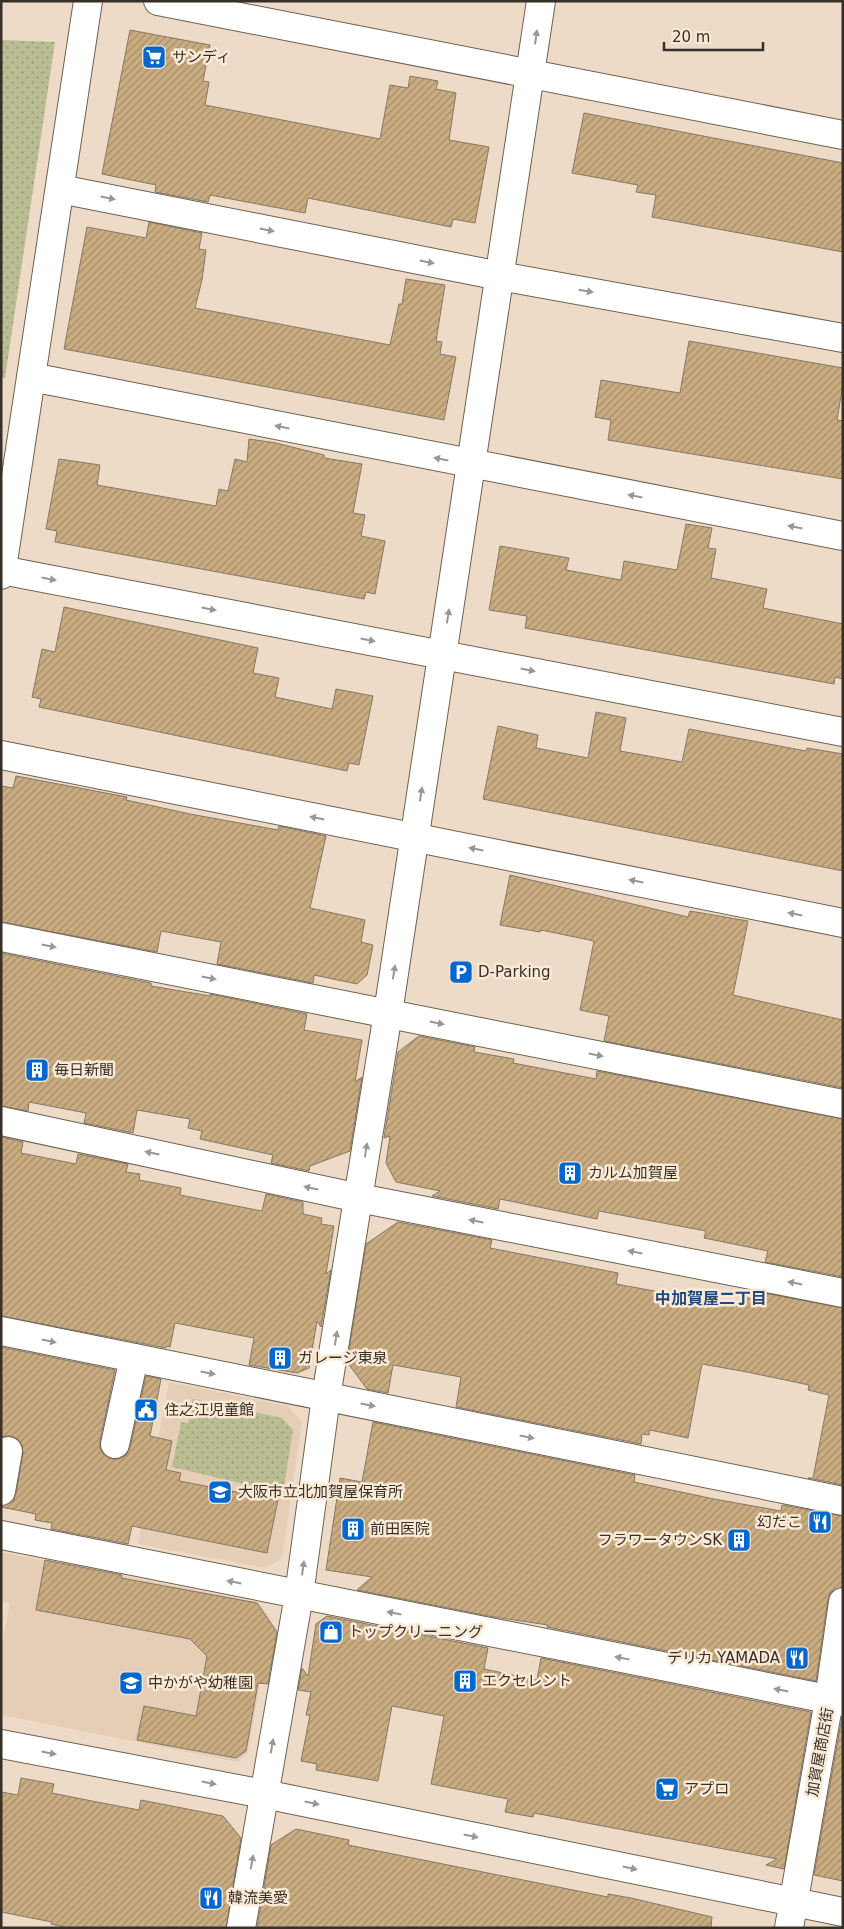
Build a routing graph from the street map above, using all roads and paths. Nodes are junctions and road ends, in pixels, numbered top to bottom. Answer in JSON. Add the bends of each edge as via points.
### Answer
{"nodes":[{"id":1,"x":88,"y":1,"type":"edge"},
{"id":2,"x":158,"y":1,"type":"edge"},
{"id":3,"x":541,"y":1,"type":"edge"},
{"id":4,"x":531,"y":72,"type":"junction"},
{"id":5,"x":843,"y":135,"type":"edge"},
{"id":6,"x":60,"y":189,"type":"junction"},
{"id":7,"x":500,"y":276,"type":"junction"},
{"id":8,"x":843,"y":338,"type":"edge"},
{"id":9,"x":32,"y":377,"type":"junction"},
{"id":10,"x":471,"y":465,"type":"junction"},
{"id":11,"x":843,"y":536,"type":"edge"},
{"id":12,"x":2,"y":570,"type":"edge"},
{"id":13,"x":1,"y":575,"type":"edge"},
{"id":14,"x":442,"y":654,"type":"junction"},
{"id":15,"x":843,"y":732,"type":"edge"},
{"id":16,"x":1,"y":755,"type":"edge"},
{"id":17,"x":414,"y":837,"type":"junction"},
{"id":18,"x":843,"y":923,"type":"edge"},
{"id":19,"x":1,"y":937,"type":"edge"},
{"id":20,"x":388,"y":1013,"type":"junction"},
{"id":21,"x":843,"y":1104,"type":"edge"},
{"id":22,"x":1,"y":1121,"type":"edge"},
{"id":23,"x":358,"y":1198,"type":"junction"},
{"id":24,"x":843,"y":1293,"type":"edge"},
{"id":25,"x":1,"y":1331,"type":"edge"},
{"id":26,"x":134,"y":1358,"type":"junction"},
{"id":27,"x":326,"y":1397,"type":"junction"},
{"id":28,"x":115,"y":1444,"type":"dead end"},
{"id":29,"x":8,"y":1451,"type":"dead end"},
{"id":30,"x":1,"y":1491,"type":"edge"},
{"id":31,"x":843,"y":1501,"type":"edge"},
{"id":32,"x":1,"y":1535,"type":"edge"},
{"id":33,"x":299,"y":1594,"type":"junction"},
{"id":34,"x":843,"y":1602,"type":"edge"},
{"id":35,"x":836,"y":1701,"type":"edge"},
{"id":36,"x":1,"y":1744,"type":"edge"},
{"id":37,"x":264,"y":1794,"type":"junction"},
{"id":38,"x":843,"y":1912,"type":"edge"},
{"id":39,"x":791,"y":1915,"type":"edge"},
{"id":40,"x":241,"y":1928,"type":"edge"}],
"edges":[{"from":1,"to":6,"type":"street"},
{"from":2,"to":4,"type":"street"},
{"from":4,"to":3,"type":"street","one_way":true},
{"from":4,"to":5,"type":"street"},
{"from":4,"to":7,"type":"street"},
{"from":6,"to":7,"type":"street","one_way":true},
{"from":6,"to":9,"type":"street"},
{"from":7,"to":8,"type":"street","one_way":true},
{"from":7,"to":10,"type":"street"},
{"from":10,"to":9,"type":"street","one_way":true},
{"from":9,"to":12,"type":"street"},
{"from":11,"to":10,"type":"street","one_way":true},
{"from":14,"to":10,"type":"street","one_way":true},
{"from":12,"to":13,"type":"street"},
{"from":12,"to":14,"type":"street","one_way":true},
{"from":14,"to":15,"type":"street","one_way":true},
{"from":17,"to":14,"type":"street","one_way":true},
{"from":17,"to":16,"type":"street","one_way":true},
{"from":18,"to":17,"type":"street","one_way":true},
{"from":20,"to":17,"type":"street","one_way":true},
{"from":19,"to":20,"type":"street","one_way":true},
{"from":20,"to":21,"type":"street","one_way":true},
{"from":23,"to":20,"type":"street","one_way":true},
{"from":23,"to":22,"type":"street","one_way":true},
{"from":24,"to":23,"type":"street","one_way":true},
{"from":27,"to":23,"type":"street","one_way":true},
{"from":25,"to":26,"type":"street","one_way":true},
{"from":26,"to":27,"type":"street","one_way":true},
{"from":26,"to":28,"type":"street"},
{"from":27,"to":31,"type":"street","one_way":true},
{"from":33,"to":27,"type":"street","one_way":true},
{"from":29,"to":30,"type":"street"},
{"from":33,"to":32,"type":"street","one_way":true},
{"from":35,"to":33,"type":"street","one_way":true},
{"from":37,"to":33,"type":"street","one_way":true},
{"from":34,"to":35,"type":"street","name":"加賀屋商店街"},
{"from":35,"to":39,"type":"street","name":"加賀屋商店街"},
{"from":36,"to":37,"type":"street","one_way":true},
{"from":37,"to":39,"type":"street","one_way":true},
{"from":40,"to":37,"type":"street","one_way":true},
{"from":38,"to":39,"type":"street"}]}
